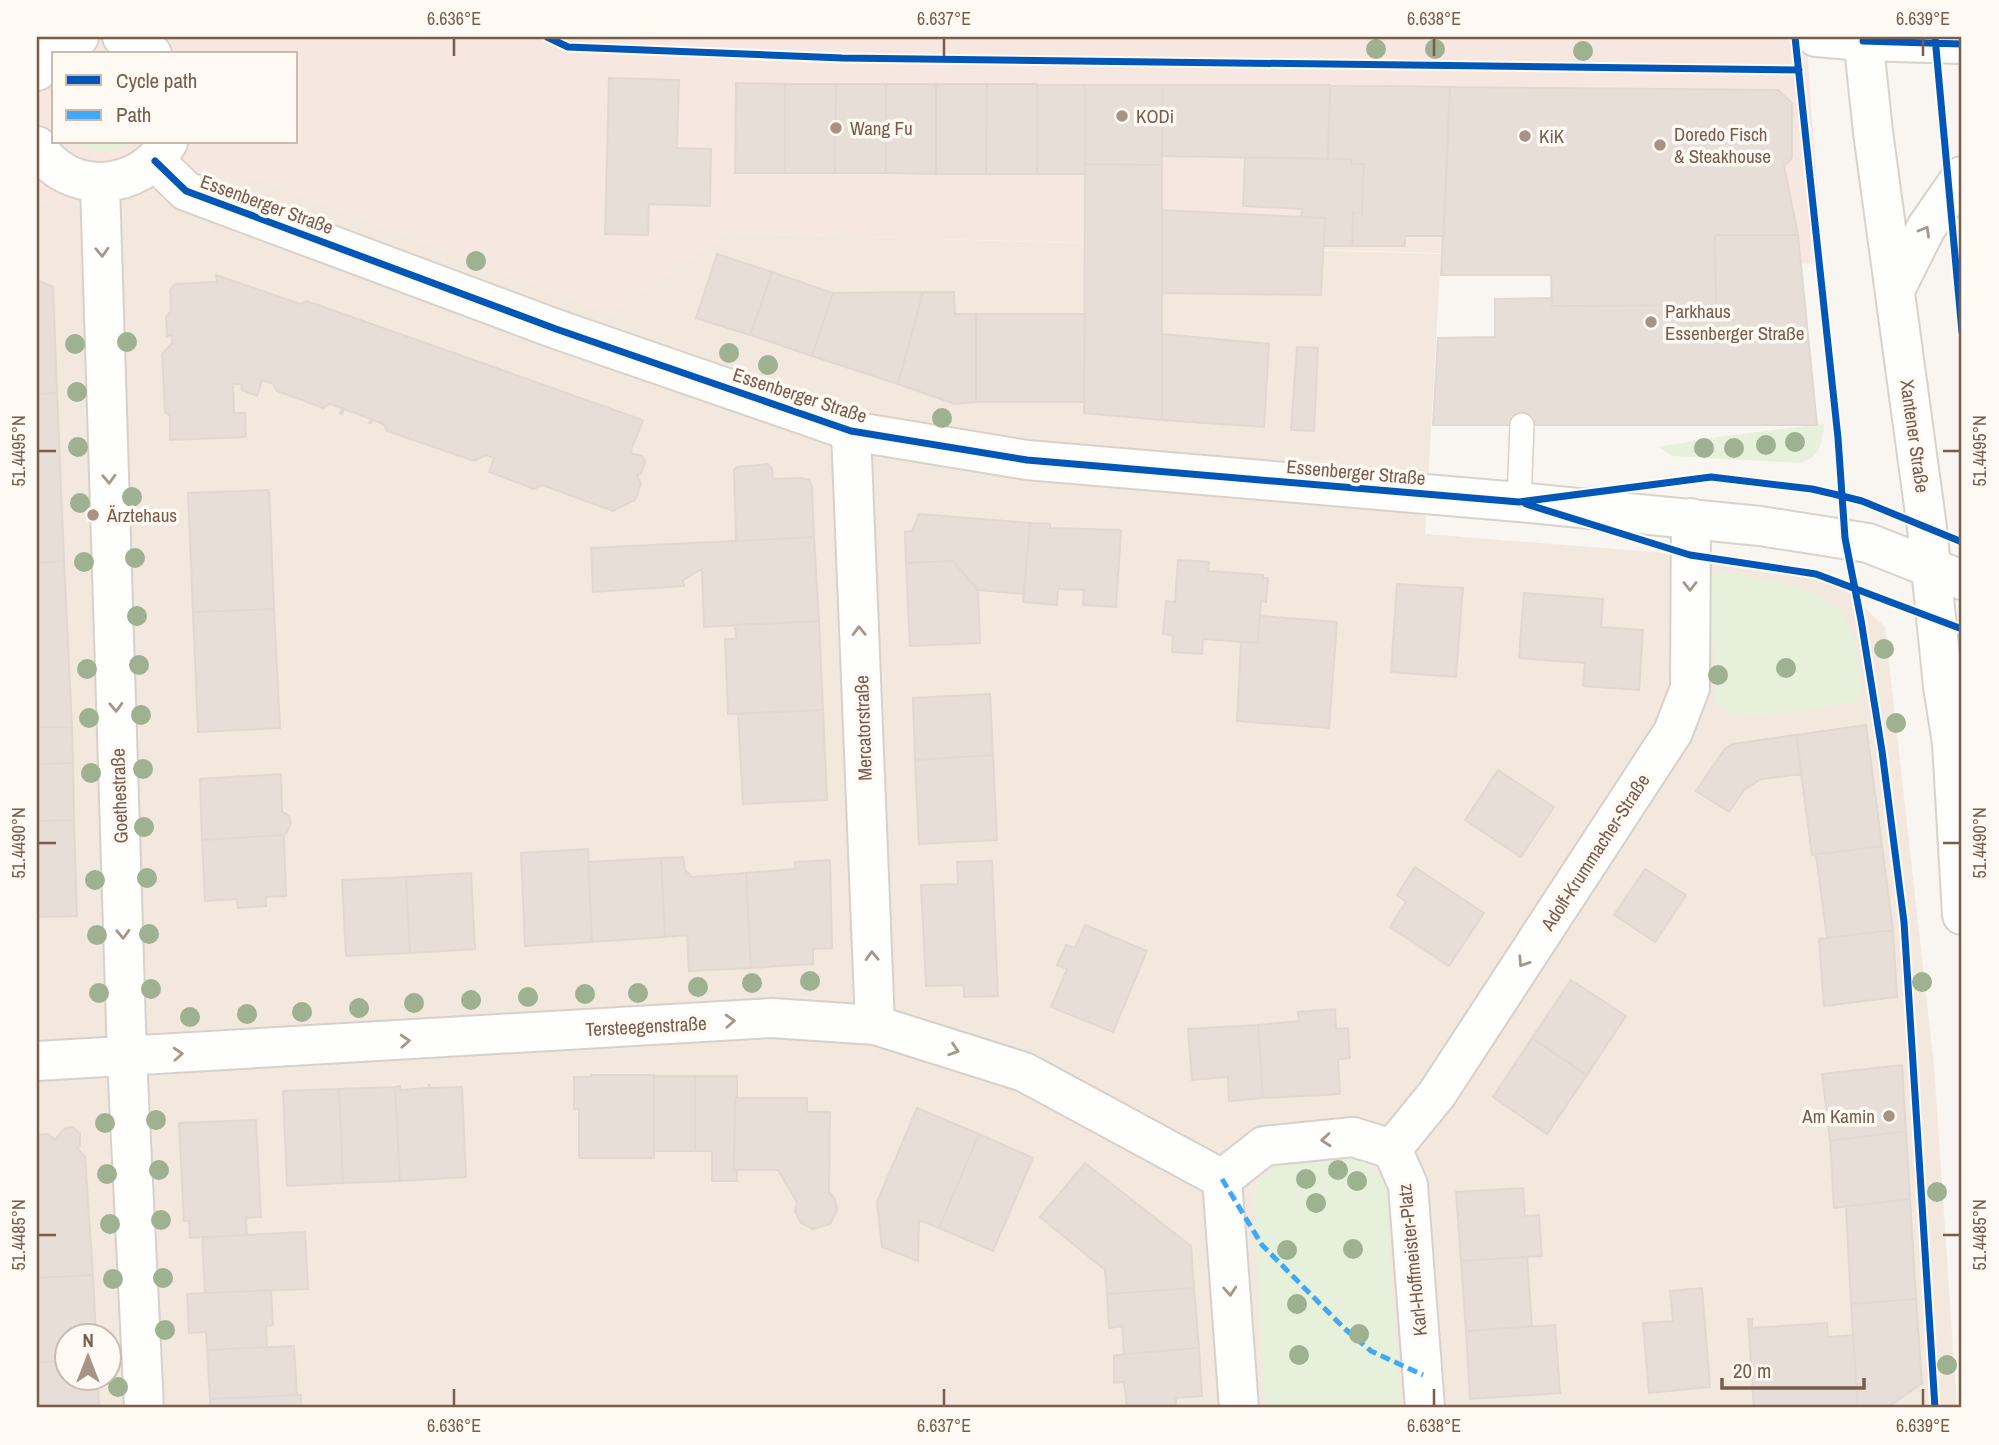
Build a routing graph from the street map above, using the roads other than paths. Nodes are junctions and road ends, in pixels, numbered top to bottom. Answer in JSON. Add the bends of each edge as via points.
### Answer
{"nodes":[{"id":1,"x":79,"y":37,"type":"edge"},
{"id":2,"x":1816,"y":37,"type":"edge"},
{"id":3,"x":1863,"y":39,"type":"edge"},
{"id":4,"x":1962,"y":44,"type":"edge"},
{"id":5,"x":37,"y":71,"type":"edge"},
{"id":6,"x":37,"y":146,"type":"edge"},
{"id":7,"x":162,"y":151,"type":"edge"},
{"id":8,"x":1962,"y":176,"type":"edge"},
{"id":9,"x":100,"y":184,"type":"junction"},
{"id":10,"x":1895,"y":289,"type":"junction"},
{"id":11,"x":1522,"y":425,"type":"dead end"},
{"id":12,"x":851,"y":431,"type":"junction"},
{"id":13,"x":1520,"y":502,"type":"junction"},
{"id":14,"x":1691,"y":518,"type":"junction"},
{"id":15,"x":1947,"y":575,"type":"edge"},
{"id":16,"x":1957,"y":739,"type":"edge"},
{"id":17,"x":1962,"y":915,"type":"edge"},
{"id":18,"x":875,"y":1025,"type":"junction"},
{"id":19,"x":127,"y":1058,"type":"junction"},
{"id":20,"x":37,"y":1061,"type":"edge"},
{"id":21,"x":1392,"y":1149,"type":"junction"},
{"id":22,"x":1222,"y":1179,"type":"junction"},
{"id":23,"x":144,"y":1408,"type":"edge"},
{"id":24,"x":1239,"y":1408,"type":"edge"},
{"id":25,"x":1425,"y":1408,"type":"edge"}],
"edges":[{"from":1,"to":5,"type":"street","via":[[56,48]]},
{"from":2,"to":3,"type":"street"},
{"from":3,"to":4,"type":"street"},
{"from":3,"to":10,"type":"street","name":"Xantener Straße"},
{"from":6,"to":9,"type":"street","via":[[51,165],[74,178]]},
{"from":7,"to":9,"type":"street","via":[[130,177]]},
{"from":7,"to":12,"type":"street","name":"Essenberger Straße","via":[[186,191],[556,329]]},
{"from":10,"to":8,"type":"street","one_way":true,"via":[[1926,228]]},
{"from":9,"to":19,"type":"street","name":"Goethestraße","one_way":true},
{"from":10,"to":15,"type":"street","name":"Xantener Straße"},
{"from":11,"to":13,"type":"lane"},
{"from":12,"to":13,"type":"street","name":"Essenberger Straße","via":[[1027,460]]},
{"from":18,"to":12,"type":"street","name":"Mercatorstraße","one_way":true},
{"from":13,"to":14,"type":"street","name":"Essenberger Straße"},
{"from":14,"to":15,"type":"street","name":"Essenberger Straße","via":[[1868,543]]},
{"from":14,"to":21,"type":"street","name":"Adolf-Krummacher-Straße","one_way":true,"via":[[1690,688],[1673,732],[1437,1094]]},
{"from":15,"to":16,"type":"street","name":"Xantener Straße","via":[[1943,686]]},
{"from":16,"to":17,"type":"street","name":"Xantener Straße"},
{"from":19,"to":18,"type":"street","name":"Tersteegenstraße","one_way":true,"via":[[772,1018]]},
{"from":18,"to":22,"type":"street","name":"Tersteegenstraße","one_way":true,"via":[[1024,1072]]},
{"from":19,"to":20,"type":"street","name":"Tersteegenstraße"},
{"from":19,"to":23,"type":"street","name":"Goethestraße"},
{"from":21,"to":22,"type":"street","one_way":true,"via":[[1353,1138],[1264,1146]]},
{"from":21,"to":25,"type":"street","name":"Karl-Hoffmeister-Platz","via":[[1408,1185]]},
{"from":22,"to":24,"type":"street","one_way":true}]}
